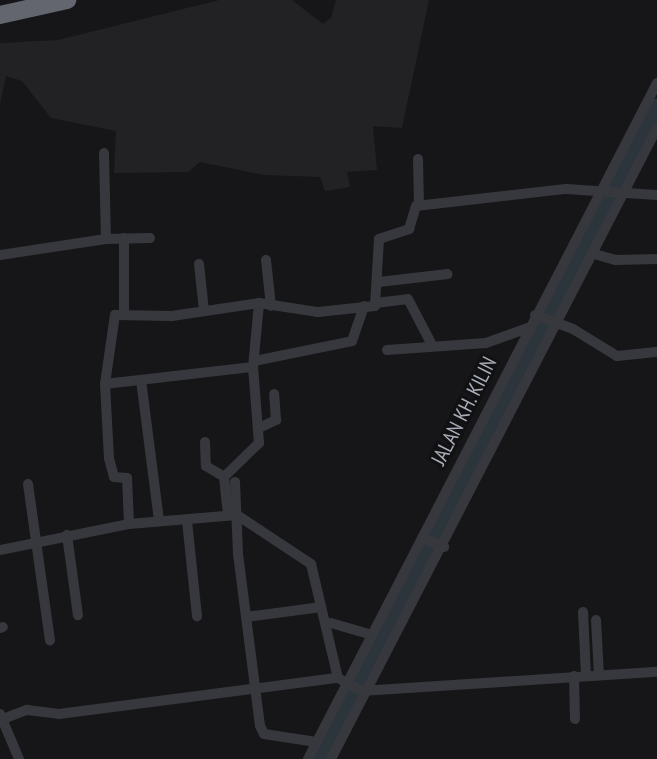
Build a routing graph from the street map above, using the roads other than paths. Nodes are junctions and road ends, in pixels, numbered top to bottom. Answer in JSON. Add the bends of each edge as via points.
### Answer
{"nodes":[{"id":1,"x":67,"y":0,"type":"edge"},
{"id":2,"x":0,"y":15,"type":"edge"},
{"id":3,"x":657,"y":83,"type":"edge"},
{"id":4,"x":657,"y":128,"type":"edge"},
{"id":5,"x":104,"y":153,"type":"dead end"},
{"id":6,"x":418,"y":159,"type":"dead end"},
{"id":7,"x":621,"y":193,"type":"junction"},
{"id":8,"x":603,"y":194,"type":"junction"},
{"id":9,"x":657,"y":195,"type":"edge"},
{"id":10,"x":419,"y":205,"type":"junction"},
{"id":11,"x":124,"y":238,"type":"junction"},
{"id":12,"x":150,"y":238,"type":"dead end"},
{"id":13,"x":106,"y":239,"type":"junction"},
{"id":14,"x":591,"y":253,"type":"junction"},
{"id":15,"x":0,"y":255,"type":"edge"},
{"id":16,"x":657,"y":259,"type":"edge"},
{"id":17,"x":266,"y":260,"type":"dead end"},
{"id":18,"x":199,"y":264,"type":"dead end"},
{"id":19,"x":448,"y":274,"type":"dead end"},
{"id":20,"x":379,"y":282,"type":"junction"},
{"id":21,"x":376,"y":303,"type":"junction"},
{"id":22,"x":265,"y":304,"type":"junction"},
{"id":23,"x":364,"y":306,"type":"junction"},
{"id":24,"x":204,"y":311,"type":"junction"},
{"id":25,"x":124,"y":315,"type":"junction"},
{"id":26,"x":545,"y":320,"type":"junction"},
{"id":27,"x":528,"y":328,"type":"junction"},
{"id":28,"x":431,"y":343,"type":"junction"},
{"id":29,"x":387,"y":350,"type":"dead end"},
{"id":30,"x":656,"y":352,"type":"edge"},
{"id":31,"x":253,"y":364,"type":"junction"},
{"id":32,"x":141,"y":380,"type":"junction"},
{"id":33,"x":105,"y":384,"type":"junction"},
{"id":34,"x":274,"y":394,"type":"dead end"},
{"id":35,"x":261,"y":427,"type":"junction"},
{"id":36,"x":205,"y":442,"type":"dead end"},
{"id":37,"x":224,"y":477,"type":"junction"},
{"id":38,"x":236,"y":482,"type":"dead end"},
{"id":39,"x":28,"y":484,"type":"dead end"},
{"id":40,"x":232,"y":515,"type":"junction"},
{"id":41,"x":159,"y":521,"type":"junction"},
{"id":42,"x":187,"y":521,"type":"junction"},
{"id":43,"x":129,"y":524,"type":"junction"},
{"id":44,"x":67,"y":535,"type":"junction"},
{"id":45,"x":424,"y":539,"type":"junction"},
{"id":46,"x":34,"y":542,"type":"junction"},
{"id":47,"x":441,"y":546,"type":"junction"},
{"id":48,"x":0,"y":550,"type":"edge"},
{"id":49,"x":321,"y":607,"type":"junction"},
{"id":50,"x":583,"y":612,"type":"dead end"},
{"id":51,"x":78,"y":615,"type":"dead end"},
{"id":52,"x":197,"y":616,"type":"dead end"},
{"id":53,"x":246,"y":617,"type":"junction"},
{"id":54,"x":596,"y":620,"type":"dead end"},
{"id":55,"x":331,"y":623,"type":"dead end"},
{"id":56,"x":372,"y":635,"type":"junction"},
{"id":57,"x":50,"y":640,"type":"dead end"},
{"id":58,"x":657,"y":672,"type":"edge"},
{"id":59,"x":599,"y":675,"type":"junction"},
{"id":60,"x":580,"y":676,"type":"junction"},
{"id":61,"x":344,"y":682,"type":"junction"},
{"id":62,"x":255,"y":690,"type":"junction"},
{"id":63,"x":362,"y":691,"type":"junction"},
{"id":64,"x":1,"y":716,"type":"edge"},
{"id":65,"x":575,"y":719,"type":"dead end"},
{"id":66,"x":316,"y":742,"type":"junction"},
{"id":67,"x":19,"y":759,"type":"edge"},
{"id":68,"x":308,"y":759,"type":"edge"},
{"id":69,"x":331,"y":759,"type":"edge"}],
"edges":[{"from":1,"to":2,"type":"highway"},
{"from":3,"to":8,"type":"street","name":"JALAN KH. KILIN"},
{"from":4,"to":7,"type":"street","name":"JALAN KH. KILIN"},
{"from":5,"to":13,"type":"street"},
{"from":6,"to":10,"type":"street"},
{"from":7,"to":8,"type":"street"},
{"from":7,"to":9,"type":"street"},
{"from":7,"to":14,"type":"street","name":"JALAN KH. KILIN"},
{"from":8,"to":10,"type":"street","via":[[566,189]]},
{"from":8,"to":26,"type":"street","name":"JALAN KH. KILIN"},
{"from":10,"to":20,"type":"street","via":[[412,211],[409,229],[379,239]]},
{"from":11,"to":12,"type":"street"},
{"from":11,"to":13,"type":"street"},
{"from":11,"to":25,"type":"street"},
{"from":13,"to":15,"type":"street"},
{"from":14,"to":16,"type":"street","via":[[615,260]]},
{"from":14,"to":26,"type":"street","name":"JALAN KH. KILIN"},
{"from":17,"to":22,"type":"street"},
{"from":18,"to":24,"type":"street"},
{"from":19,"to":20,"type":"street"},
{"from":20,"to":21,"type":"street"},
{"from":21,"to":23,"type":"street"},
{"from":21,"to":28,"type":"street","via":[[408,298]]},
{"from":22,"to":23,"type":"street","via":[[318,312]]},
{"from":22,"to":24,"type":"street"},
{"from":22,"to":31,"type":"street"},
{"from":23,"to":31,"type":"street","via":[[352,341]]},
{"from":24,"to":25,"type":"street"},
{"from":25,"to":33,"type":"street","via":[[112,319]]},
{"from":26,"to":27,"type":"street","name":"JALAN KH. KILIN"},
{"from":26,"to":30,"type":"street","via":[[573,329],[617,356]]},
{"from":26,"to":47,"type":"street","name":"JALAN KH. KILIN"},
{"from":27,"to":28,"type":"street","via":[[486,343]]},
{"from":27,"to":45,"type":"street","name":"JALAN KH. KILIN"},
{"from":28,"to":29,"type":"street"},
{"from":31,"to":32,"type":"street","via":[[195,378]]},
{"from":31,"to":35,"type":"street"},
{"from":32,"to":33,"type":"street"},
{"from":32,"to":41,"type":"street"},
{"from":33,"to":43,"type":"street","via":[[109,458],[114,477],[126,478]]},
{"from":34,"to":35,"type":"street","via":[[276,420]]},
{"from":35,"to":37,"type":"street","via":[[259,443]]},
{"from":36,"to":37,"type":"street","via":[[206,466]]},
{"from":37,"to":40,"type":"street"},
{"from":38,"to":40,"type":"street"},
{"from":39,"to":46,"type":"street"},
{"from":40,"to":42,"type":"street"},
{"from":40,"to":49,"type":"street","via":[[302,554],[311,564]]},
{"from":40,"to":53,"type":"street"},
{"from":41,"to":42,"type":"street"},
{"from":41,"to":43,"type":"street"},
{"from":42,"to":52,"type":"street"},
{"from":43,"to":44,"type":"street"},
{"from":44,"to":46,"type":"street"},
{"from":44,"to":51,"type":"street"},
{"from":45,"to":47,"type":"street"},
{"from":45,"to":56,"type":"street","name":"JALAN KH. KILIN"},
{"from":46,"to":48,"type":"street"},
{"from":46,"to":57,"type":"street"},
{"from":47,"to":63,"type":"street","name":"JALAN KH. KILIN"},
{"from":49,"to":53,"type":"street"},
{"from":49,"to":61,"type":"street"},
{"from":50,"to":60,"type":"street"},
{"from":53,"to":62,"type":"street"},
{"from":54,"to":59,"type":"street"},
{"from":55,"to":56,"type":"street"},
{"from":56,"to":61,"type":"street","name":"JALAN KH. KILIN"},
{"from":58,"to":59,"type":"street"},
{"from":59,"to":60,"type":"street"},
{"from":60,"to":63,"type":"street"},
{"from":60,"to":65,"type":"street"},
{"from":61,"to":62,"type":"street"},
{"from":61,"to":63,"type":"street"},
{"from":61,"to":66,"type":"street","name":"JALAN KH. KILIN"},
{"from":62,"to":64,"type":"street","via":[[59,714],[39,708]]},
{"from":62,"to":66,"type":"street","via":[[264,734]]},
{"from":63,"to":69,"type":"street","name":"JALAN KH. KILIN"},
{"from":64,"to":67,"type":"street"},
{"from":66,"to":68,"type":"street","name":"JALAN KH. KILIN"}]}
